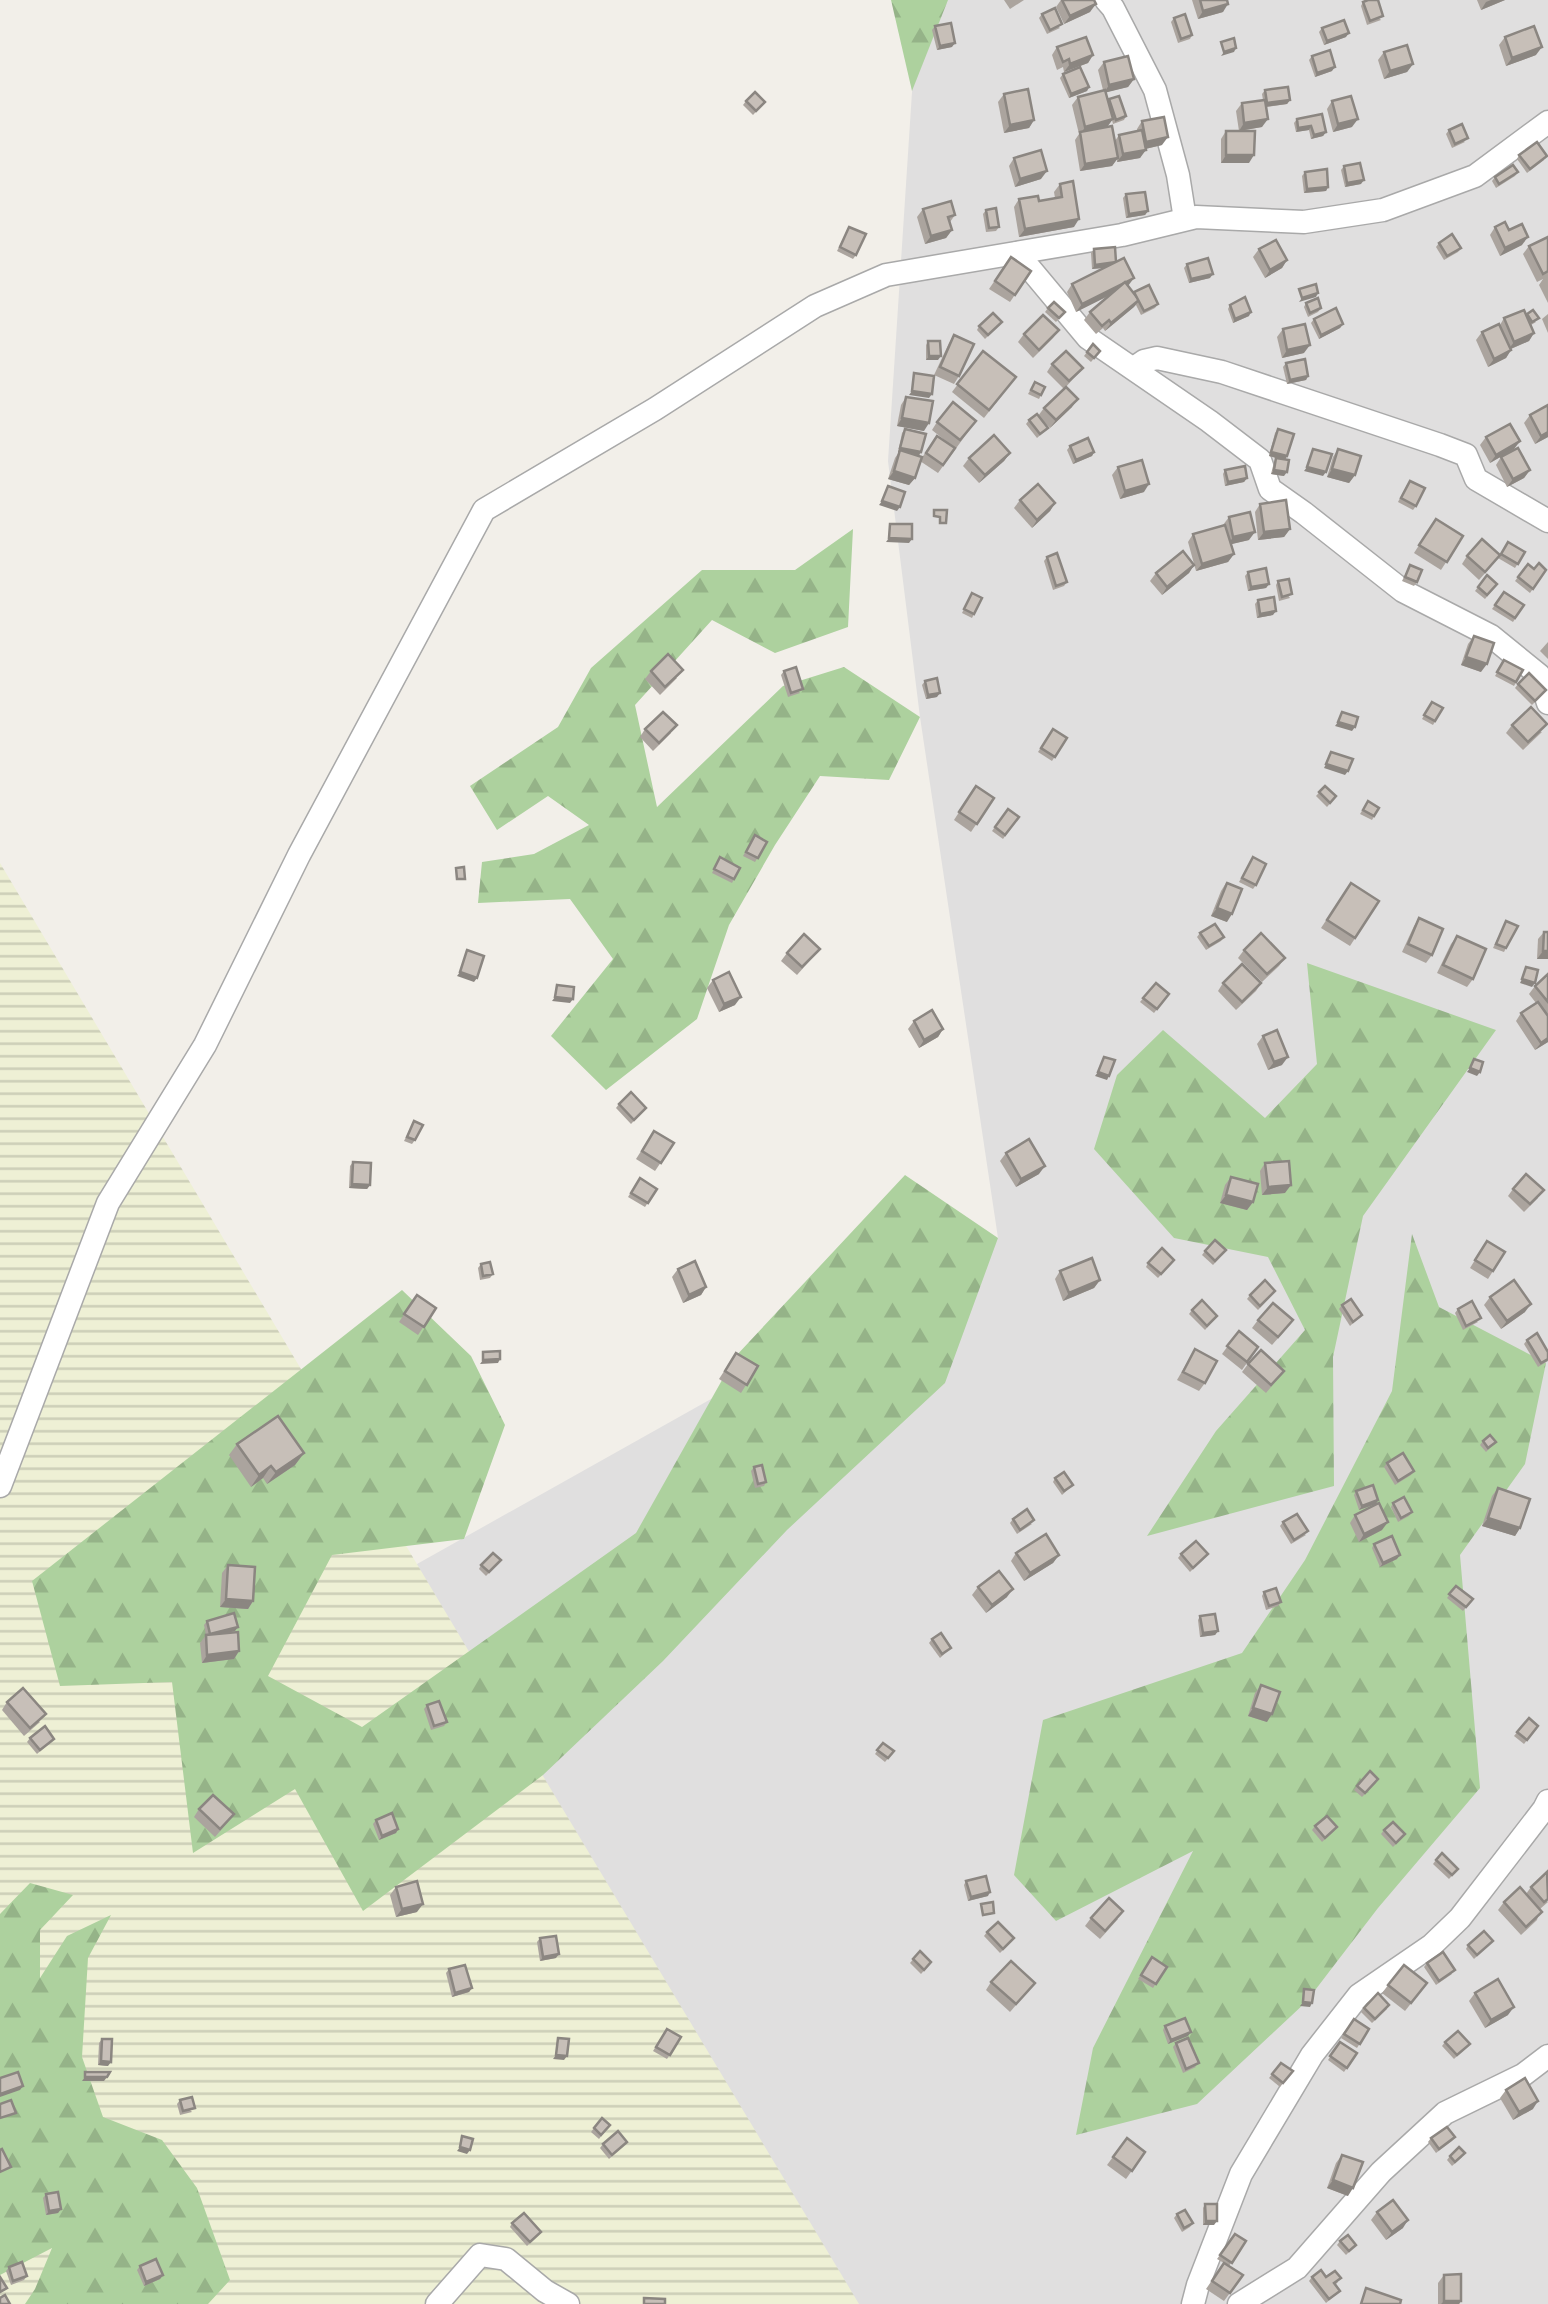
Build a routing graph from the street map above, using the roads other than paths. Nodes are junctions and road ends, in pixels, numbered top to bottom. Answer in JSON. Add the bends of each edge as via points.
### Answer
{"nodes":[{"id":1,"x":1106,"y":0,"type":"edge"},
{"id":2,"x":1548,"y":122,"type":"edge"},
{"id":3,"x":1185,"y":220,"type":"junction"},
{"id":4,"x":1017,"y":254,"type":"junction"},
{"id":5,"x":1134,"y":368,"type":"junction"},
{"id":6,"x":1548,"y":520,"type":"edge"},
{"id":7,"x":1548,"y":704,"type":"edge"},
{"id":8,"x":0,"y":1486,"type":"edge"},
{"id":9,"x":1548,"y":1801,"type":"edge"},
{"id":10,"x":1548,"y":2056,"type":"edge"},
{"id":11,"x":437,"y":2304,"type":"edge"},
{"id":12,"x":568,"y":2304,"type":"edge"},
{"id":13,"x":1193,"y":2304,"type":"edge"},
{"id":14,"x":1238,"y":2304,"type":"edge"}],
"edges":[{"from":1,"to":3,"type":"street","via":[[1155,90]]},
{"from":2,"to":3,"type":"street","via":[[1475,176],[1383,210],[1304,222]]},
{"from":3,"to":4,"type":"street"},
{"from":4,"to":5,"type":"street","via":[[1088,338]]},
{"from":4,"to":8,"type":"street","via":[[886,275],[815,306],[484,510],[204,1045],[108,1202]]},
{"from":5,"to":6,"type":"street","via":[[1157,358],[1222,372],[1440,445],[1466,455],[1476,479]]},
{"from":5,"to":7,"type":"street","via":[[1260,460],[1270,489],[1403,591],[1492,636],[1540,675]]},
{"from":9,"to":13,"type":"street","via":[[1460,1918],[1359,1995],[1312,2054],[1242,2174]]},
{"from":10,"to":14,"type":"street","via":[[1445,2113],[1381,2172],[1297,2268]]},
{"from":11,"to":12,"type":"street","via":[[480,2255],[506,2259]]}]}
